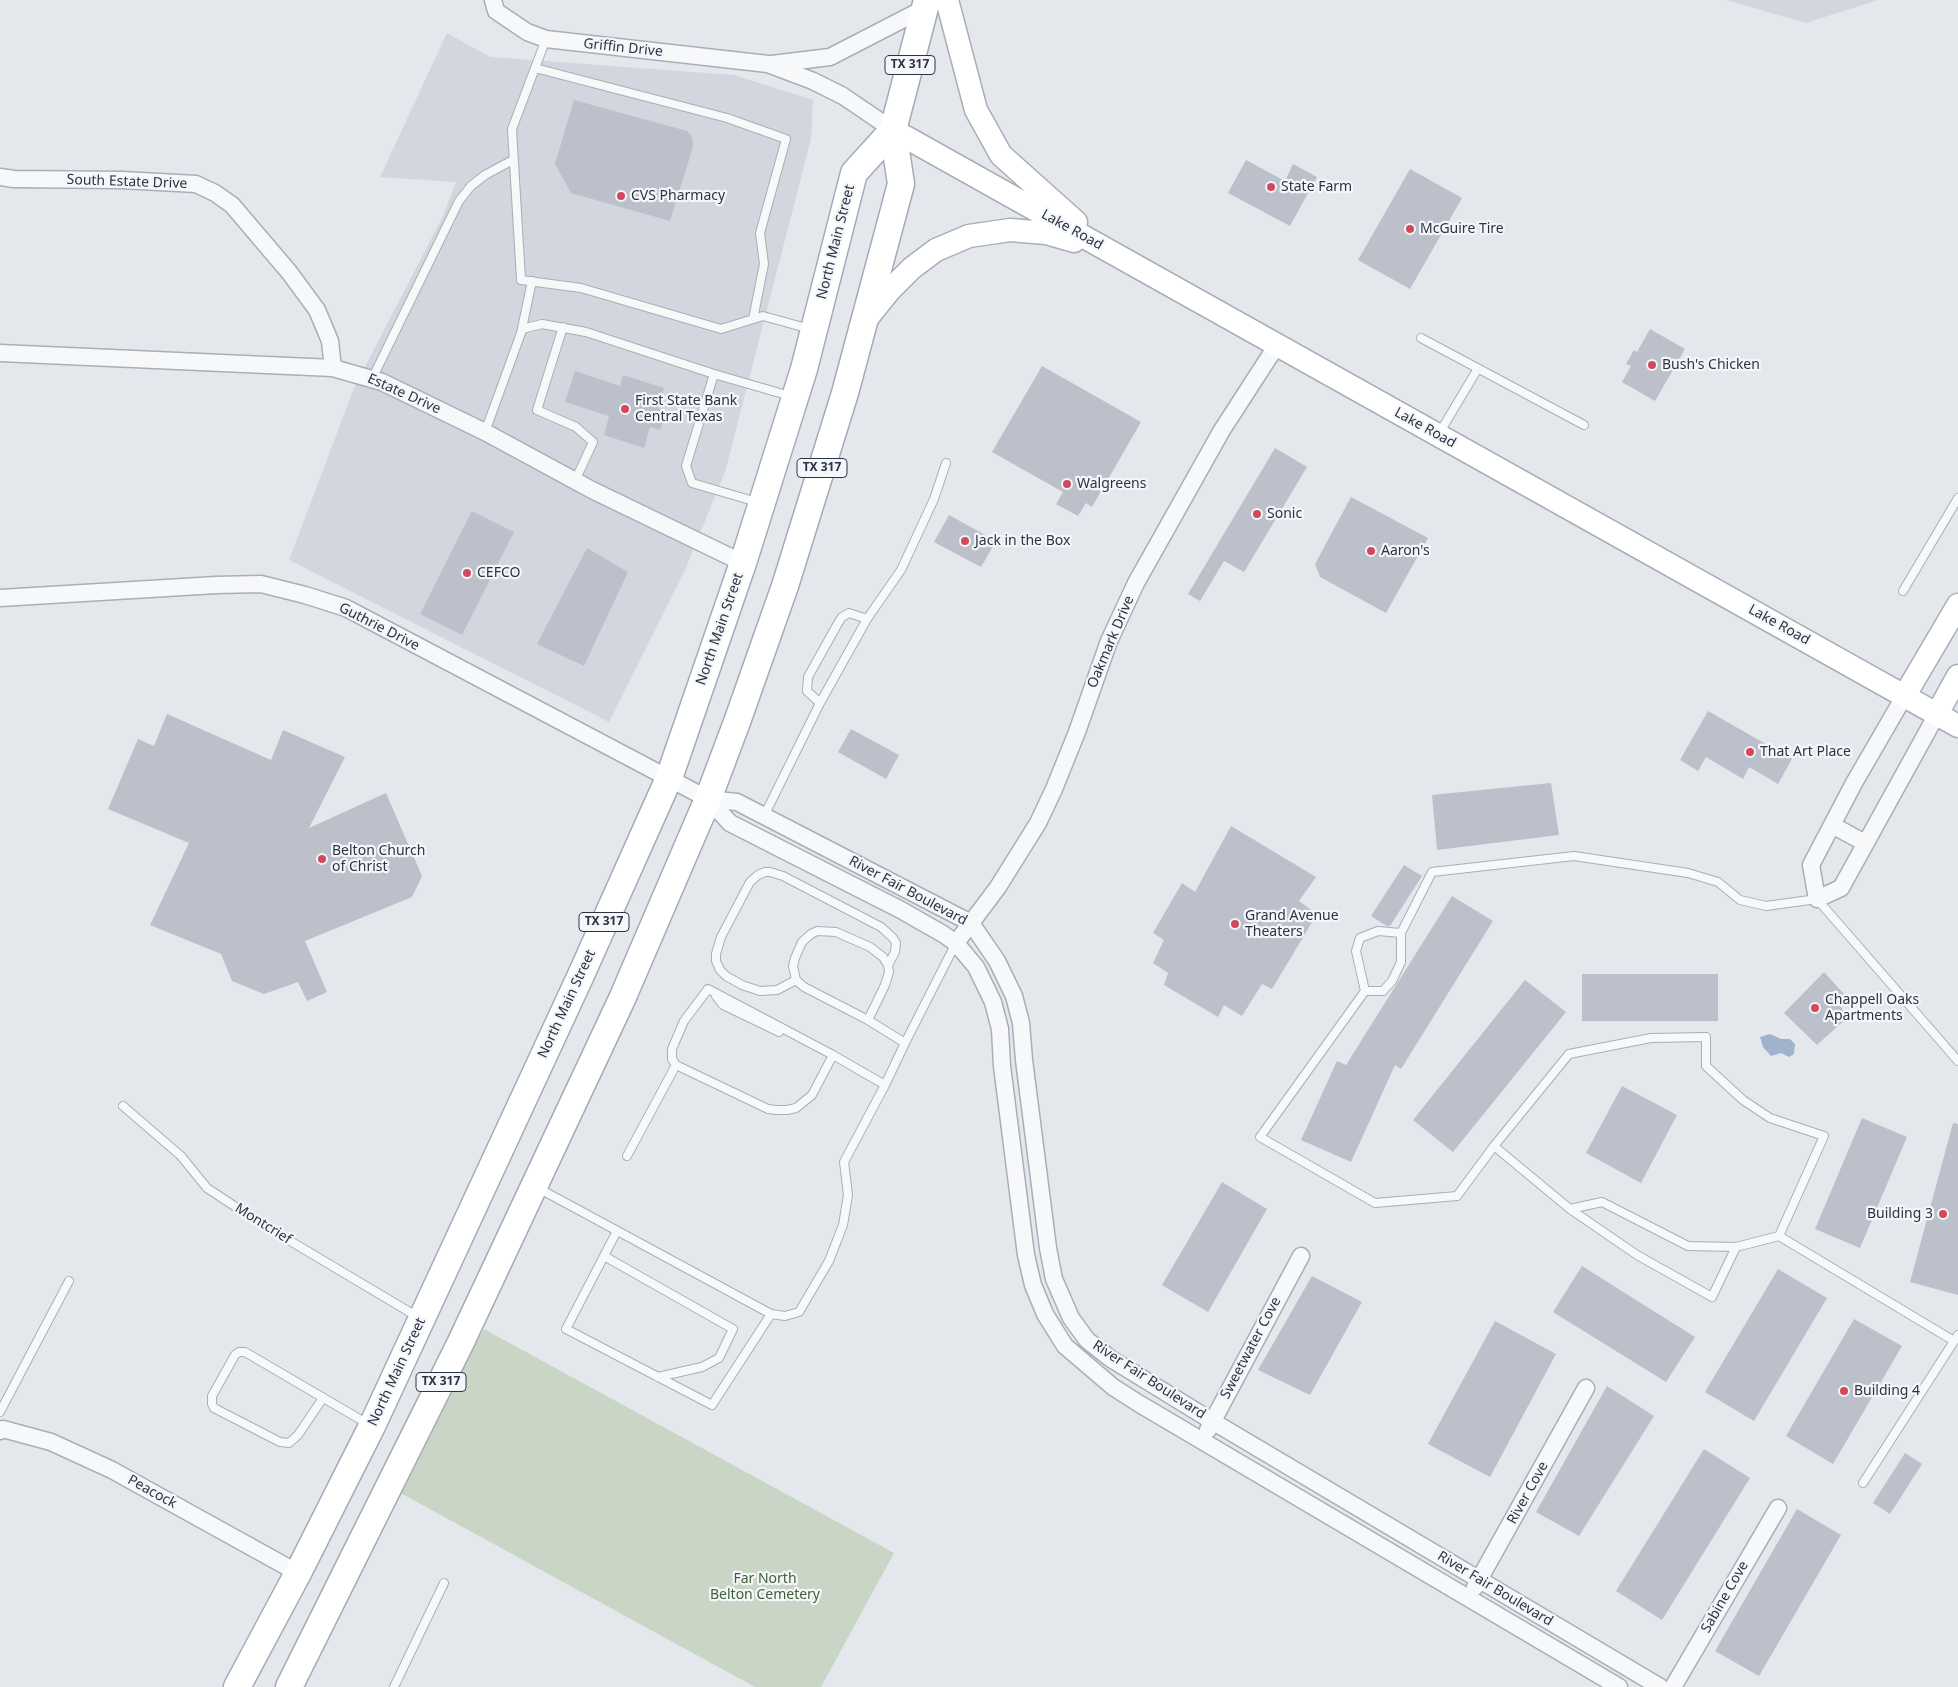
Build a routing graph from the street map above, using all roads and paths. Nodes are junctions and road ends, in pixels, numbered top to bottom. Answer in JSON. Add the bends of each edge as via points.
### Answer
{"nodes":[{"id":1,"x":493,"y":0,"type":"edge"},
{"id":2,"x":933,"y":3,"type":"edge"},
{"id":3,"x":546,"y":39,"type":"junction"},
{"id":4,"x":768,"y":64,"type":"junction"},
{"id":5,"x":535,"y":68,"type":"junction"},
{"id":6,"x":892,"y":130,"type":"junction"},
{"id":7,"x":513,"y":160,"type":"junction"},
{"id":8,"x":0,"y":177,"type":"edge"},
{"id":9,"x":1108,"y":251,"type":"junction"},
{"id":10,"x":532,"y":281,"type":"junction"},
{"id":11,"x":753,"y":319,"type":"junction"},
{"id":12,"x":864,"y":321,"type":"junction"},
{"id":13,"x":563,"y":327,"type":"junction"},
{"id":14,"x":522,"y":329,"type":"junction"},
{"id":15,"x":814,"y":330,"type":"junction"},
{"id":16,"x":1421,"y":338,"type":"dead end"},
{"id":17,"x":1277,"y":345,"type":"junction"},
{"id":18,"x":0,"y":353,"type":"edge"},
{"id":19,"x":333,"y":368,"type":"junction"},
{"id":20,"x":1477,"y":370,"type":"junction"},
{"id":21,"x":714,"y":374,"type":"junction"},
{"id":22,"x":372,"y":379,"type":"junction"},
{"id":23,"x":795,"y":398,"type":"junction"},
{"id":24,"x":1584,"y":425,"type":"dead end"},
{"id":25,"x":485,"y":432,"type":"junction"},
{"id":26,"x":1438,"y":435,"type":"junction"},
{"id":27,"x":946,"y":463,"type":"dead end"},
{"id":28,"x":575,"y":481,"type":"junction"},
{"id":29,"x":1958,"y":498,"type":"edge"},
{"id":30,"x":762,"y":504,"type":"junction"},
{"id":31,"x":744,"y":563,"type":"junction"},
{"id":32,"x":1903,"y":591,"type":"dead end"},
{"id":33,"x":0,"y":598,"type":"edge"},
{"id":34,"x":1958,"y":605,"type":"edge"},
{"id":35,"x":868,"y":619,"type":"junction"},
{"id":36,"x":1958,"y":676,"type":"edge"},
{"id":37,"x":1905,"y":695,"type":"junction"},
{"id":38,"x":820,"y":703,"type":"junction"},
{"id":39,"x":1937,"y":714,"type":"junction"},
{"id":40,"x":1958,"y":726,"type":"edge"},
{"id":41,"x":669,"y":778,"type":"junction"},
{"id":42,"x":708,"y":799,"type":"junction"},
{"id":43,"x":764,"y":816,"type":"junction"},
{"id":44,"x":1832,"y":825,"type":"junction"},
{"id":45,"x":1865,"y":843,"type":"junction"},
{"id":46,"x":1817,"y":899,"type":"junction"},
{"id":47,"x":971,"y":922,"type":"junction"},
{"id":48,"x":1401,"y":933,"type":"junction"},
{"id":49,"x":956,"y":943,"type":"junction"},
{"id":50,"x":888,"y":965,"type":"junction"},
{"id":51,"x":796,"y":980,"type":"junction"},
{"id":52,"x":1365,"y":991,"type":"junction"},
{"id":53,"x":868,"y":1020,"type":"junction"},
{"id":54,"x":905,"y":1043,"type":"junction"},
{"id":55,"x":833,"y":1055,"type":"junction"},
{"id":56,"x":1958,"y":1061,"type":"edge"},
{"id":57,"x":676,"y":1065,"type":"junction"},
{"id":58,"x":886,"y":1085,"type":"junction"},
{"id":59,"x":123,"y":1106,"type":"dead end"},
{"id":60,"x":1494,"y":1146,"type":"junction"},
{"id":61,"x":627,"y":1156,"type":"dead end"},
{"id":62,"x":534,"y":1186,"type":"junction"},
{"id":63,"x":1570,"y":1209,"type":"junction"},
{"id":64,"x":617,"y":1231,"type":"junction"},
{"id":65,"x":1779,"y":1236,"type":"junction"},
{"id":66,"x":1736,"y":1247,"type":"junction"},
{"id":67,"x":604,"y":1256,"type":"junction"},
{"id":68,"x":1301,"y":1256,"type":"dead end"},
{"id":69,"x":68,"y":1281,"type":"dead end"},
{"id":70,"x":770,"y":1314,"type":"junction"},
{"id":71,"x":1071,"y":1318,"type":"junction"},
{"id":72,"x":422,"y":1319,"type":"junction"},
{"id":73,"x":1052,"y":1325,"type":"junction"},
{"id":74,"x":1956,"y":1338,"type":"edge"},
{"id":75,"x":658,"y":1377,"type":"junction"},
{"id":76,"x":1586,"y":1388,"type":"dead end"},
{"id":77,"x":324,"y":1398,"type":"junction"},
{"id":78,"x":0,"y":1412,"type":"edge"},
{"id":79,"x":1212,"y":1421,"type":"junction"},
{"id":80,"x":372,"y":1426,"type":"junction"},
{"id":81,"x":0,"y":1431,"type":"edge"},
{"id":82,"x":1202,"y":1441,"type":"junction"},
{"id":83,"x":1863,"y":1483,"type":"dead end"},
{"id":84,"x":1778,"y":1508,"type":"dead end"},
{"id":85,"x":298,"y":1574,"type":"junction"},
{"id":86,"x":1480,"y":1580,"type":"junction"},
{"id":87,"x":444,"y":1583,"type":"dead end"},
{"id":88,"x":1468,"y":1597,"type":"junction"},
{"id":89,"x":237,"y":1687,"type":"edge"},
{"id":90,"x":289,"y":1687,"type":"edge"},
{"id":91,"x":394,"y":1687,"type":"edge"},
{"id":92,"x":1619,"y":1687,"type":"edge"},
{"id":93,"x":1660,"y":1687,"type":"edge"},
{"id":94,"x":1673,"y":1687,"type":"edge"}],
"edges":[{"from":1,"to":3,"type":"street","name":"Griffin Drive","via":[[496,11],[527,32]]},
{"from":2,"to":4,"type":"street","name":"Griffin Drive","via":[[830,56]]},
{"from":2,"to":6,"type":"main road","name":"North Main Street","number":"TX 317"},
{"from":2,"to":9,"type":"main road","via":[[976,110],[1001,155]]},
{"from":3,"to":4,"type":"street","name":"Griffin Drive"},
{"from":3,"to":5,"type":"lane"},
{"from":4,"to":6,"type":"street","name":"Griffin Drive","via":[[843,96]]},
{"from":5,"to":7,"type":"lane","via":[[512,129]]},
{"from":5,"to":11,"type":"lane","via":[[727,118],[786,138],[760,233],[764,264]]},
{"from":6,"to":9,"type":"main road","name":"Lake Road"},
{"from":6,"to":12,"type":"main road","name":"North Main Street","number":"TX 317","via":[[901,184]]},
{"from":6,"to":15,"type":"main road","name":"North Main Street","number":"TX 317","via":[[854,173]]},
{"from":7,"to":10,"type":"lane","via":[[521,280]]},
{"from":7,"to":22,"type":"lane","via":[[485,175],[459,201]]},
{"from":8,"to":19,"type":"street","name":"South Estate Drive","via":[[196,184],[215,193],[232,205],[317,310],[330,341]]},
{"from":9,"to":12,"type":"main road","via":[[1046,233],[1010,230],[969,236],[936,250],[912,268]]},
{"from":9,"to":17,"type":"main road","name":"Lake Road"},
{"from":10,"to":11,"type":"lane","via":[[581,288],[721,329]]},
{"from":10,"to":14,"type":"lane"},
{"from":11,"to":15,"type":"lane","via":[[763,316]]},
{"from":12,"to":42,"type":"main road","name":"North Main Street","number":"TX 317","via":[[785,586]]},
{"from":13,"to":14,"type":"lane","via":[[542,324]]},
{"from":13,"to":21,"type":"lane"},
{"from":13,"to":28,"type":"lane","via":[[537,410],[576,427],[593,442]]},
{"from":14,"to":25,"type":"lane"},
{"from":15,"to":23,"type":"main road","name":"North Main Street","number":"TX 317"},
{"from":16,"to":20,"type":"lane"},
{"from":17,"to":26,"type":"main road","name":"Lake Road"},
{"from":17,"to":47,"type":"street","name":"Oakmark Drive","via":[[1222,430],[1136,583],[1108,640],[1076,732],[1038,823],[998,887]]},
{"from":18,"to":19,"type":"street","name":"Estate Drive"},
{"from":19,"to":22,"type":"street","name":"Estate Drive"},
{"from":20,"to":24,"type":"lane"},
{"from":20,"to":26,"type":"lane"},
{"from":21,"to":23,"type":"lane"},
{"from":21,"to":30,"type":"lane","via":[[686,466],[692,483]]},
{"from":22,"to":25,"type":"street","name":"Estate Drive"},
{"from":23,"to":30,"type":"main road","name":"North Main Street","number":"TX 317"},
{"from":25,"to":28,"type":"street","name":"Estate Drive"},
{"from":26,"to":37,"type":"main road","name":"Lake Road"},
{"from":27,"to":35,"type":"lane","via":[[934,499],[901,570]]},
{"from":28,"to":31,"type":"street","name":"Estate Drive"},
{"from":29,"to":32,"type":"lane"},
{"from":30,"to":31,"type":"main road","name":"North Main Street","number":"TX 317"},
{"from":31,"to":41,"type":"main road","name":"North Main Street","number":"TX 317"},
{"from":33,"to":41,"type":"street","name":"Guthrie Drive","via":[[261,584],[306,595],[346,608]]},
{"from":34,"to":37,"type":"main road"},
{"from":35,"to":38,"type":"lane"},
{"from":35,"to":38,"type":"lane","via":[[849,613],[837,625],[808,677],[807,691]]},
{"from":36,"to":39,"type":"main road"},
{"from":37,"to":39,"type":"main road","name":"Lake Road"},
{"from":37,"to":44,"type":"street"},
{"from":38,"to":43,"type":"lane"},
{"from":39,"to":40,"type":"main road","name":"Lake Road"},
{"from":39,"to":45,"type":"street"},
{"from":41,"to":42,"type":"street","name":"River Fair Boulevard"},
{"from":41,"to":72,"type":"main road","name":"North Main Street","number":"TX 317"},
{"from":42,"to":43,"type":"street","name":"River Fair Boulevard","via":[[737,802]]},
{"from":42,"to":49,"type":"street","name":"River Fair Boulevard","via":[[730,823],[901,910]]},
{"from":42,"to":62,"type":"main road","name":"North Main Street","number":"TX 317","via":[[622,999]]},
{"from":43,"to":47,"type":"street","name":"River Fair Boulevard"},
{"from":44,"to":45,"type":"street"},
{"from":44,"to":46,"type":"street","via":[[1811,866]]},
{"from":45,"to":46,"type":"street","via":[[1841,888]]},
{"from":46,"to":48,"type":"lane","via":[[1766,906],[1740,900],[1718,882],[1688,873],[1574,856],[1432,872]]},
{"from":46,"to":56,"type":"lane"},
{"from":47,"to":49,"type":"street","name":"Oakmark Drive"},
{"from":47,"to":71,"type":"street","name":"River Fair Boulevard","via":[[997,960],[1014,996],[1021,1023],[1048,1248],[1054,1279]]},
{"from":48,"to":52,"type":"lane","via":[[1401,962],[1392,981],[1383,991]]},
{"from":48,"to":52,"type":"lane","via":[[1378,931],[1360,938],[1356,951]]},
{"from":49,"to":54,"type":"lane"},
{"from":49,"to":73,"type":"street","name":"River Fair Boulevard","via":[[976,967],[993,1002],[1000,1029],[1026,1254],[1033,1285]]},
{"from":50,"to":51,"type":"lane","via":[[870,946],[836,932],[817,931],[802,942],[795,958]]},
{"from":50,"to":51,"type":"lane","via":[[896,943],[881,927],[783,876],[765,872],[750,882],[721,937],[716,961],[726,976],[760,991],[777,990]]},
{"from":50,"to":53,"type":"lane","via":[[885,985]]},
{"from":51,"to":53,"type":"lane","via":[[804,988]]},
{"from":52,"to":60,"type":"lane","via":[[1260,1137],[1375,1203],[1456,1196]]},
{"from":53,"to":54,"type":"lane"},
{"from":54,"to":58,"type":"lane"},
{"from":55,"to":57,"type":"lane","via":[[812,1095],[796,1108],[787,1110],[768,1109]]},
{"from":55,"to":57,"type":"lane","via":[[708,990],[684,1022],[672,1049]]},
{"from":55,"to":58,"type":"lane"},
{"from":57,"to":61,"type":"lane"},
{"from":58,"to":70,"type":"lane","via":[[844,1162],[848,1195],[843,1225],[829,1261],[799,1312],[784,1316]]},
{"from":59,"to":72,"type":"lane","name":"Montcrief","via":[[181,1156],[207,1188]]},
{"from":60,"to":63,"type":"lane"},
{"from":60,"to":65,"type":"lane","via":[[1569,1054],[1651,1038],[1706,1037],[1706,1066],[1743,1100],[1770,1118],[1824,1136]]},
{"from":62,"to":64,"type":"lane"},
{"from":62,"to":90,"type":"main road","name":"North Main Street","number":"TX 317","via":[[460,1344]]},
{"from":63,"to":66,"type":"lane","via":[[1602,1202],[1688,1246]]},
{"from":63,"to":66,"type":"lane","via":[[1636,1255],[1712,1297]]},
{"from":64,"to":67,"type":"lane"},
{"from":64,"to":70,"type":"lane"},
{"from":65,"to":66,"type":"lane"},
{"from":65,"to":74,"type":"lane"},
{"from":67,"to":75,"type":"lane","via":[[566,1329]]},
{"from":67,"to":75,"type":"lane","via":[[733,1329],[719,1358],[702,1367]]},
{"from":68,"to":79,"type":"street","name":"Sweetwater Cove"},
{"from":69,"to":78,"type":"lane"},
{"from":70,"to":75,"type":"lane","via":[[712,1405]]},
{"from":71,"to":73,"type":"street"},
{"from":71,"to":79,"type":"street","name":"River Fair Boulevard","via":[[1086,1340],[1098,1349]]},
{"from":72,"to":80,"type":"main road","name":"North Main Street","number":"TX 317"},
{"from":73,"to":82,"type":"street","name":"River Fair Boulevard","via":[[1065,1346],[1113,1387]]},
{"from":74,"to":83,"type":"lane"},
{"from":76,"to":86,"type":"street","name":"River Cove"},
{"from":77,"to":77,"type":"lane","via":[[240,1352],[212,1396],[212,1404],[214,1408],[280,1442],[289,1443]]},
{"from":77,"to":80,"type":"lane"},
{"from":79,"to":82,"type":"street","name":"Sweetwater Cove"},
{"from":79,"to":86,"type":"street","name":"River Fair Boulevard"},
{"from":80,"to":85,"type":"main road","name":"North Main Street","number":"TX 317"},
{"from":81,"to":85,"type":"street","name":"Peacock","via":[[3,1429],[51,1442],[112,1470]]},
{"from":82,"to":88,"type":"street","name":"River Fair Boulevard"},
{"from":84,"to":94,"type":"street","name":"Sabine Cove"},
{"from":85,"to":89,"type":"main road","name":"North Main Street","number":"TX 317"},
{"from":86,"to":88,"type":"street","name":"River Cove"},
{"from":86,"to":93,"type":"street","name":"River Fair Boulevard"},
{"from":87,"to":91,"type":"lane"},
{"from":88,"to":92,"type":"street","name":"River Fair Boulevard"}]}
